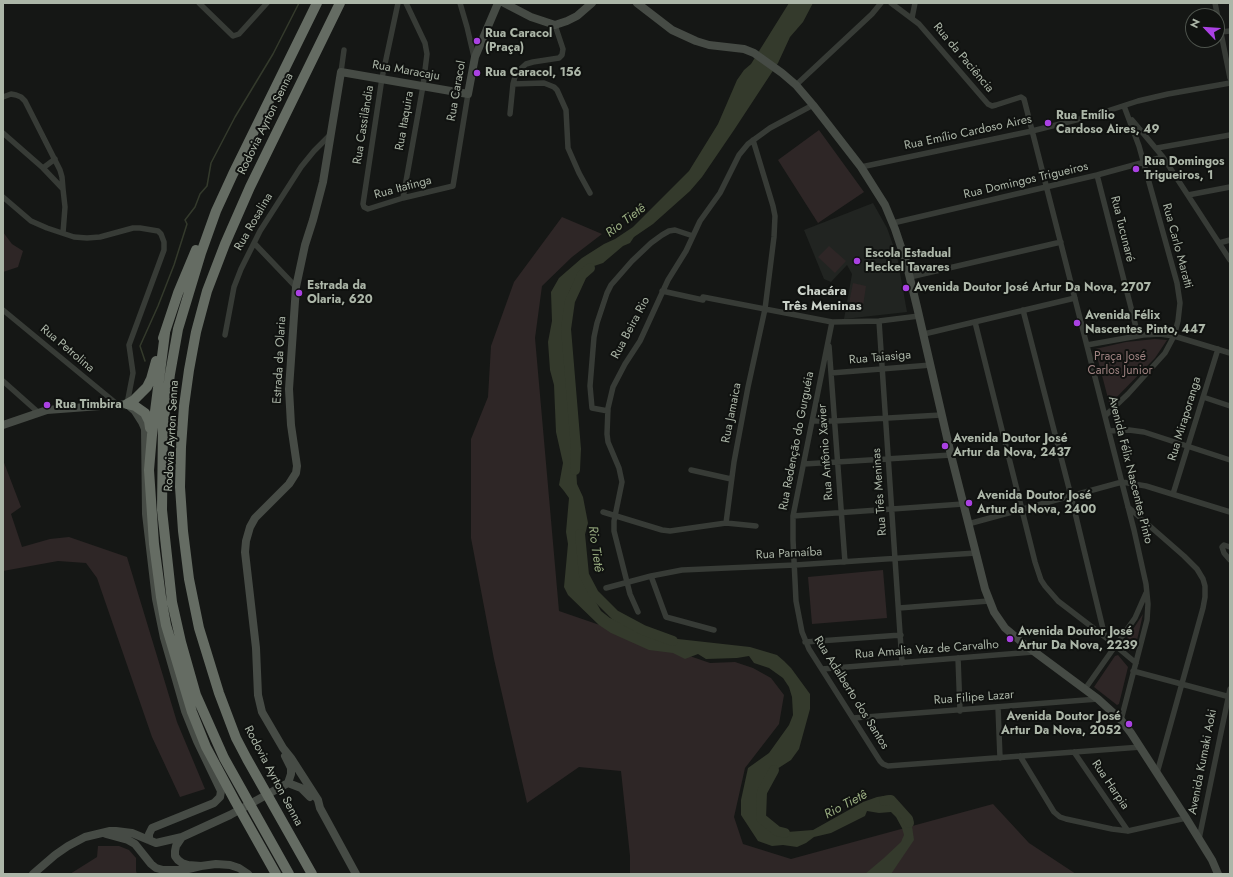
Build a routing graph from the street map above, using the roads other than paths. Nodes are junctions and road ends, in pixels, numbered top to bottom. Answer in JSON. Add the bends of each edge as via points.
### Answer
{"nodes":[{"id":1,"x":199,"y":3,"type":"edge"},
{"id":2,"x":267,"y":3,"type":"edge"},
{"id":3,"x":317,"y":3,"type":"edge"},
{"id":4,"x":340,"y":3,"type":"edge"},
{"id":5,"x":398,"y":3,"type":"edge"},
{"id":6,"x":406,"y":3,"type":"edge"},
{"id":7,"x":460,"y":3,"type":"edge"},
{"id":8,"x":498,"y":3,"type":"edge"},
{"id":9,"x":504,"y":3,"type":"edge"},
{"id":10,"x":592,"y":3,"type":"edge"},
{"id":11,"x":637,"y":3,"type":"edge"},
{"id":12,"x":881,"y":3,"type":"edge"},
{"id":13,"x":915,"y":3,"type":"edge"},
{"id":14,"x":895,"y":4,"type":"edge"},
{"id":15,"x":912,"y":18,"type":"junction"},
{"id":16,"x":555,"y":25,"type":"junction"},
{"id":17,"x":1224,"y":48,"type":"edge"},
{"id":18,"x":344,"y":50,"type":"dead end"},
{"id":19,"x":474,"y":57,"type":"junction"},
{"id":20,"x":340,"y":72,"type":"junction"},
{"id":21,"x":382,"y":78,"type":"junction"},
{"id":22,"x":1230,"y":78,"type":"edge"},
{"id":23,"x":1230,"y":83,"type":"edge"},
{"id":24,"x":513,"y":84,"type":"junction"},
{"id":25,"x":796,"y":85,"type":"junction"},
{"id":26,"x":423,"y":86,"type":"junction"},
{"id":27,"x":468,"y":94,"type":"junction"},
{"id":28,"x":3,"y":97,"type":"edge"},
{"id":29,"x":1024,"y":99,"type":"joint"},
{"id":30,"x":813,"y":105,"type":"junction"},
{"id":31,"x":1124,"y":106,"type":"junction"},
{"id":32,"x":510,"y":114,"type":"dead end"},
{"id":33,"x":1129,"y":117,"type":"junction"},
{"id":34,"x":1032,"y":131,"type":"junction"},
{"id":35,"x":3,"y":133,"type":"edge"},
{"id":36,"x":1230,"y":135,"type":"edge"},
{"id":37,"x":330,"y":136,"type":"junction"},
{"id":38,"x":753,"y":140,"type":"junction"},
{"id":39,"x":1156,"y":148,"type":"junction"},
{"id":40,"x":1163,"y":157,"type":"junction"},
{"id":41,"x":55,"y":159,"type":"junction"},
{"id":42,"x":1144,"y":162,"type":"junction"},
{"id":43,"x":861,"y":167,"type":"junction"},
{"id":44,"x":43,"y":168,"type":"junction"},
{"id":45,"x":1097,"y":175,"type":"junction"},
{"id":46,"x":453,"y":186,"type":"joint"},
{"id":47,"x":1047,"y":187,"type":"junction"},
{"id":48,"x":1230,"y":187,"type":"edge"},
{"id":49,"x":63,"y":189,"type":"junction"},
{"id":50,"x":590,"y":193,"type":"dead end"},
{"id":51,"x":1188,"y":195,"type":"junction"},
{"id":52,"x":3,"y":197,"type":"edge"},
{"id":53,"x":403,"y":198,"type":"junction"},
{"id":54,"x":362,"y":204,"type":"joint"},
{"id":55,"x":216,"y":211,"type":"junction"},
{"id":56,"x":893,"y":223,"type":"junction"},
{"id":57,"x":63,"y":233,"type":"junction"},
{"id":58,"x":693,"y":236,"type":"junction"},
{"id":59,"x":1230,"y":240,"type":"edge"},
{"id":60,"x":1061,"y":242,"type":"junction"},
{"id":61,"x":254,"y":243,"type":"junction"},
{"id":62,"x":1219,"y":243,"type":"junction"},
{"id":63,"x":1230,"y":260,"type":"edge"},
{"id":64,"x":910,"y":277,"type":"junction"},
{"id":65,"x":296,"y":287,"type":"junction"},
{"id":66,"x":662,"y":291,"type":"junction"},
{"id":67,"x":1075,"y":298,"type":"junction"},
{"id":68,"x":765,"y":309,"type":"junction"},
{"id":69,"x":3,"y":310,"type":"edge"},
{"id":70,"x":1023,"y":310,"type":"junction"},
{"id":71,"x":919,"y":316,"type":"junction"},
{"id":72,"x":879,"y":321,"type":"junction"},
{"id":73,"x":832,"y":322,"type":"junction"},
{"id":74,"x":975,"y":322,"type":"junction"},
{"id":75,"x":165,"y":333,"type":"junction"},
{"id":76,"x":225,"y":334,"type":"dead end"},
{"id":77,"x":924,"y":334,"type":"junction"},
{"id":78,"x":1138,"y":336,"type":"junction"},
{"id":79,"x":1174,"y":336,"type":"junction"},
{"id":80,"x":828,"y":340,"type":"junction"},
{"id":81,"x":1087,"y":345,"type":"junction"},
{"id":82,"x":1218,"y":350,"type":"junction"},
{"id":83,"x":1230,"y":353,"type":"edge"},
{"id":84,"x":931,"y":365,"type":"junction"},
{"id":85,"x":882,"y":369,"type":"junction"},
{"id":86,"x":831,"y":373,"type":"junction"},
{"id":87,"x":3,"y":381,"type":"edge"},
{"id":88,"x":1203,"y":397,"type":"junction"},
{"id":89,"x":122,"y":404,"type":"junction"},
{"id":90,"x":1230,"y":406,"type":"edge"},
{"id":91,"x":608,"y":411,"type":"junction"},
{"id":92,"x":39,"y":413,"type":"junction"},
{"id":93,"x":941,"y":415,"type":"junction"},
{"id":94,"x":1105,"y":416,"type":"junction"},
{"id":95,"x":886,"y":419,"type":"junction"},
{"id":96,"x":812,"y":421,"type":"junction"},
{"id":97,"x":835,"y":421,"type":"junction"},
{"id":98,"x":3,"y":426,"type":"edge"},
{"id":99,"x":1109,"y":431,"type":"junction"},
{"id":100,"x":152,"y":436,"type":"junction"},
{"id":101,"x":1188,"y":446,"type":"junction"},
{"id":102,"x":951,"y":455,"type":"junction"},
{"id":103,"x":888,"y":459,"type":"junction"},
{"id":104,"x":1230,"y":460,"type":"edge"},
{"id":105,"x":838,"y":463,"type":"junction"},
{"id":106,"x":804,"y":464,"type":"junction"},
{"id":107,"x":691,"y":470,"type":"dead end"},
{"id":108,"x":731,"y":479,"type":"junction"},
{"id":109,"x":1122,"y":482,"type":"junction"},
{"id":110,"x":1173,"y":494,"type":"junction"},
{"id":111,"x":1071,"y":496,"type":"junction"},
{"id":112,"x":963,"y":504,"type":"junction"},
{"id":113,"x":1128,"y":506,"type":"junction"},
{"id":114,"x":892,"y":509,"type":"junction"},
{"id":115,"x":1022,"y":509,"type":"junction"},
{"id":116,"x":603,"y":512,"type":"dead end"},
{"id":117,"x":1230,"y":512,"type":"edge"},
{"id":118,"x":841,"y":514,"type":"junction"},
{"id":119,"x":616,"y":516,"type":"junction"},
{"id":120,"x":793,"y":516,"type":"junction"},
{"id":121,"x":726,"y":523,"type":"junction"},
{"id":122,"x":968,"y":524,"type":"junction"},
{"id":123,"x":756,"y":526,"type":"dead end"},
{"id":124,"x":1230,"y":547,"type":"edge"},
{"id":125,"x":976,"y":553,"type":"junction"},
{"id":126,"x":895,"y":558,"type":"junction"},
{"id":127,"x":1230,"y":560,"type":"edge"},
{"id":128,"x":845,"y":562,"type":"junction"},
{"id":129,"x":795,"y":565,"type":"junction"},
{"id":130,"x":651,"y":576,"type":"junction"},
{"id":131,"x":626,"y":582,"type":"junction"},
{"id":132,"x":606,"y":588,"type":"dead end"},
{"id":133,"x":1146,"y":591,"type":"junction"},
{"id":134,"x":989,"y":600,"type":"junction"},
{"id":135,"x":899,"y":608,"type":"junction"},
{"id":136,"x":638,"y":612,"type":"dead end"},
{"id":137,"x":714,"y":630,"type":"dead end"},
{"id":138,"x":901,"y":636,"type":"junction"},
{"id":139,"x":1105,"y":637,"type":"junction"},
{"id":140,"x":805,"y":642,"type":"junction"},
{"id":141,"x":1116,"y":646,"type":"junction"},
{"id":142,"x":1033,"y":652,"type":"junction"},
{"id":143,"x":958,"y":658,"type":"junction"},
{"id":144,"x":902,"y":663,"type":"junction"},
{"id":145,"x":1136,"y":663,"type":"junction"},
{"id":146,"x":822,"y":669,"type":"junction"},
{"id":147,"x":1133,"y":672,"type":"junction"},
{"id":148,"x":1182,"y":684,"type":"junction"},
{"id":149,"x":1085,"y":689,"type":"junction"},
{"id":150,"x":1230,"y":689,"type":"edge"},
{"id":151,"x":1229,"y":696,"type":"edge"},
{"id":152,"x":1098,"y":699,"type":"junction"},
{"id":153,"x":998,"y":707,"type":"junction"},
{"id":154,"x":960,"y":710,"type":"junction"},
{"id":155,"x":853,"y":718,"type":"junction"},
{"id":156,"x":1121,"y":720,"type":"junction"},
{"id":157,"x":1141,"y":747,"type":"junction"},
{"id":158,"x":283,"y":748,"type":"junction"},
{"id":159,"x":1074,"y":752,"type":"junction"},
{"id":160,"x":1020,"y":756,"type":"junction"},
{"id":161,"x":1000,"y":758,"type":"junction"},
{"id":162,"x":1158,"y":773,"type":"junction"},
{"id":163,"x":286,"y":785,"type":"junction"},
{"id":164,"x":320,"y":808,"type":"junction"},
{"id":165,"x":244,"y":818,"type":"junction"},
{"id":166,"x":1186,"y":818,"type":"junction"},
{"id":167,"x":1128,"y":831,"type":"junction"},
{"id":168,"x":103,"y":833,"type":"junction"},
{"id":169,"x":182,"y":837,"type":"junction"},
{"id":170,"x":1198,"y":839,"type":"junction"},
{"id":171,"x":149,"y":840,"type":"junction"},
{"id":172,"x":307,"y":864,"type":"junction"},
{"id":173,"x":200,"y":866,"type":"junction"},
{"id":174,"x":33,"y":874,"type":"edge"},
{"id":175,"x":248,"y":874,"type":"edge"},
{"id":176,"x":268,"y":874,"type":"edge"},
{"id":177,"x":276,"y":874,"type":"edge"},
{"id":178,"x":289,"y":874,"type":"edge"},
{"id":179,"x":312,"y":874,"type":"edge"},
{"id":180,"x":317,"y":874,"type":"edge"},
{"id":181,"x":356,"y":874,"type":"edge"},
{"id":182,"x":1218,"y":874,"type":"edge"}],
"edges":[{"from":1,"to":2,"type":"street","via":[[233,36],[239,34]]},
{"from":3,"to":55,"type":"highway","name":"Rodovia Ayrton Senna"},
{"from":4,"to":172,"type":"highway","name":"Rodovia Ayrton Senna","via":[[250,187],[207,292],[189,370],[181,447],[183,531],[199,628],[236,738]]},
{"from":5,"to":21,"type":"street","name":"Rua Cassilândia"},
{"from":6,"to":26,"type":"street","name":"Rua Itaquira","via":[[427,48]]},
{"from":7,"to":19,"type":"street"},
{"from":8,"to":19,"type":"main road","name":"Rua Caracol"},
{"from":9,"to":16,"type":"main road","via":[[531,17]]},
{"from":10,"to":16,"type":"main road","via":[[577,16]]},
{"from":11,"to":25,"type":"main road","via":[[672,30],[696,41],[754,53]]},
{"from":12,"to":25,"type":"street"},
{"from":13,"to":15,"type":"street"},
{"from":14,"to":15,"type":"street","name":"Rua da Paciência"},
{"from":15,"to":29,"type":"street","name":"Rua da Paciência","via":[[988,104],[992,106],[1021,97]]},
{"from":16,"to":24,"type":"street","via":[[563,49],[561,57],[526,64],[516,73]]},
{"from":17,"to":22,"type":"street"},
{"from":18,"to":20,"type":"street"},
{"from":19,"to":27,"type":"main road","name":"Rua Caracol"},
{"from":20,"to":21,"type":"main road","name":"Rua Maracaju"},
{"from":20,"to":37,"type":"main road","name":"Estrada da Olaria"},
{"from":21,"to":26,"type":"main road","name":"Rua Maracaju"},
{"from":21,"to":54,"type":"street","name":"Rua Cassilândia"},
{"from":23,"to":31,"type":"street","name":"Rua Emílio Cardoso Aires","via":[[1168,94]]},
{"from":24,"to":32,"type":"street"},
{"from":24,"to":50,"type":"street","via":[[544,83],[557,90],[566,110],[568,148]]},
{"from":25,"to":30,"type":"main road"},
{"from":26,"to":27,"type":"main road","name":"Rua Maracaju"},
{"from":26,"to":53,"type":"street","name":"Rua Itaquira"},
{"from":27,"to":46,"type":"street","name":"Rua Caracol"},
{"from":28,"to":41,"type":"street","via":[[11,94],[25,101]]},
{"from":29,"to":34,"type":"street","name":"Avenida Félix Nascentes Pinto"},
{"from":30,"to":38,"type":"street","name":"Rua Beira Rio"},
{"from":30,"to":43,"type":"main road"},
{"from":31,"to":33,"type":"street","name":"Rua Carlo Maratti"},
{"from":31,"to":34,"type":"street","name":"Rua Emílio Cardoso Aires"},
{"from":33,"to":39,"type":"street"},
{"from":33,"to":42,"type":"street","name":"Rua Carlo Maratti"},
{"from":34,"to":43,"type":"street","name":"Rua Emílio Cardoso Aires"},
{"from":34,"to":47,"type":"street","name":"Avenida Félix Nascentes Pinto"},
{"from":35,"to":44,"type":"street"},
{"from":36,"to":39,"type":"street"},
{"from":37,"to":61,"type":"street","name":"Rua Rosalina","via":[[301,167]]},
{"from":37,"to":65,"type":"main road","name":"Estrada da Olaria","via":[[320,194]]},
{"from":38,"to":58,"type":"street","name":"Rua Beira Rio","via":[[740,155]]},
{"from":38,"to":68,"type":"street","name":"Rua Jamaica","via":[[775,216]]},
{"from":39,"to":40,"type":"street"},
{"from":40,"to":42,"type":"street","name":"Rua Domingos Trigueiros"},
{"from":40,"to":51,"type":"street"},
{"from":41,"to":44,"type":"street"},
{"from":41,"to":49,"type":"street","via":[[62,177]]},
{"from":42,"to":45,"type":"street","name":"Rua Domingos Trigueiros"},
{"from":42,"to":79,"type":"street","name":"Rua Carlo Maratti","via":[[1179,294],[1178,321]]},
{"from":43,"to":56,"type":"main road"},
{"from":44,"to":49,"type":"street"},
{"from":45,"to":47,"type":"street","name":"Rua Domingos Trigueiros"},
{"from":45,"to":78,"type":"street","name":"Rua Tucunaré"},
{"from":46,"to":53,"type":"street","name":"Rua Itatinga"},
{"from":47,"to":56,"type":"street","name":"Rua Domingos Trigueiros"},
{"from":47,"to":60,"type":"street","name":"Avenida Félix Nascentes Pinto"},
{"from":48,"to":51,"type":"street"},
{"from":49,"to":57,"type":"street"},
{"from":51,"to":62,"type":"street"},
{"from":52,"to":57,"type":"street","via":[[31,221]]},
{"from":53,"to":54,"type":"street","name":"Rua Itatinga","via":[[368,209]]},
{"from":55,"to":75,"type":"highway","via":[[191,260]]},
{"from":55,"to":178,"type":"highway","name":"Rodovia Ayrton Senna","via":[[190,285],[178,329],[170,374],[162,470],[165,542],[172,602],[196,695],[224,758]]},
{"from":56,"to":64,"type":"main road"},
{"from":57,"to":89,"type":"street","via":[[74,237],[94,238],[140,228],[158,230],[163,238],[164,250],[129,345],[133,373]]},
{"from":58,"to":66,"type":"street","name":"Rua Beira Rio"},
{"from":58,"to":91,"type":"street","via":[[675,230],[662,235],[641,252],[611,285],[604,298],[594,336],[590,399],[593,408]]},
{"from":59,"to":62,"type":"street"},
{"from":60,"to":64,"type":"street"},
{"from":60,"to":67,"type":"street","name":"Avenida Félix Nascentes Pinto"},
{"from":61,"to":65,"type":"street"},
{"from":61,"to":76,"type":"street","name":"Rua Rosalina","via":[[234,287]]},
{"from":62,"to":63,"type":"street"},
{"from":64,"to":71,"type":"main road"},
{"from":65,"to":158,"type":"main road","name":"Estrada da Olaria","via":[[289,389],[296,473],[289,484],[255,518],[248,534],[245,552],[256,648],[258,695],[262,712]]},
{"from":66,"to":68,"type":"street"},
{"from":66,"to":91,"type":"street","name":"Rua Beira Rio","via":[[640,340],[613,387]]},
{"from":67,"to":70,"type":"street"},
{"from":67,"to":81,"type":"street","name":"Avenida Félix Nascentes Pinto"},
{"from":68,"to":73,"type":"street"},
{"from":68,"to":108,"type":"street","name":"Rua Jamaica"},
{"from":69,"to":89,"type":"street","name":"Rua Petrolina"},
{"from":70,"to":74,"type":"street"},
{"from":70,"to":111,"type":"street"},
{"from":71,"to":72,"type":"street"},
{"from":71,"to":77,"type":"main road"},
{"from":72,"to":73,"type":"street"},
{"from":72,"to":85,"type":"street","name":"Rua Três Meninas"},
{"from":73,"to":80,"type":"street","name":"Rua Redenção do Gurguéia"},
{"from":74,"to":77,"type":"street"},
{"from":74,"to":115,"type":"street"},
{"from":75,"to":89,"type":"highway","via":[[149,383],[140,395]]},
{"from":75,"to":100,"type":"highway"},
{"from":77,"to":84,"type":"main road"},
{"from":78,"to":79,"type":"street"},
{"from":78,"to":81,"type":"street"},
{"from":79,"to":82,"type":"street"},
{"from":79,"to":94,"type":"street","name":"Rua Carlo Maratti","via":[[1165,354]]},
{"from":80,"to":86,"type":"street","name":"Rua Antônio Xavier"},
{"from":80,"to":96,"type":"street","name":"Rua Redenção do Gurguéia"},
{"from":81,"to":94,"type":"street","name":"Avenida Félix Nascentes Pinto"},
{"from":82,"to":83,"type":"street"},
{"from":82,"to":88,"type":"street","name":"Rua Miraporanga"},
{"from":84,"to":85,"type":"street","name":"Rua Taiasiga"},
{"from":84,"to":93,"type":"main road"},
{"from":85,"to":86,"type":"street","name":"Rua Taiasiga"},
{"from":85,"to":95,"type":"street","name":"Rua Três Meninas"},
{"from":86,"to":97,"type":"street","name":"Rua Antônio Xavier"},
{"from":87,"to":92,"type":"street"},
{"from":88,"to":90,"type":"street"},
{"from":88,"to":101,"type":"street","name":"Rua Miraporanga"},
{"from":89,"to":92,"type":"main road","via":[[47,410]]},
{"from":89,"to":100,"type":"highway","via":[[135,406],[147,416]]},
{"from":89,"to":171,"type":"main road","via":[[135,411],[146,435],[146,514],[156,599],[164,638],[185,711],[221,791],[220,797],[214,803],[152,828]]},
{"from":91,"to":119,"type":"street","name":"Rua Beira Rio","via":[[608,442],[622,482]]},
{"from":92,"to":98,"type":"main road"},
{"from":93,"to":95,"type":"street"},
{"from":93,"to":102,"type":"main road"},
{"from":94,"to":99,"type":"street","name":"Avenida Félix Nascentes Pinto"},
{"from":95,"to":97,"type":"street"},
{"from":95,"to":103,"type":"street","name":"Rua Três Meninas"},
{"from":96,"to":97,"type":"street"},
{"from":96,"to":106,"type":"street","name":"Rua Redenção do Gurguéia"},
{"from":97,"to":105,"type":"street","name":"Rua Antônio Xavier"},
{"from":99,"to":101,"type":"street","via":[[1144,432]]},
{"from":99,"to":109,"type":"street","name":"Avenida Félix Nascentes Pinto"},
{"from":100,"to":165,"type":"highway","via":[[149,470],[153,537],[166,625],[199,730]]},
{"from":101,"to":104,"type":"street"},
{"from":101,"to":110,"type":"street","name":"Rua Miraporanga"},
{"from":102,"to":103,"type":"street"},
{"from":102,"to":112,"type":"main road"},
{"from":103,"to":105,"type":"street"},
{"from":103,"to":114,"type":"street","name":"Rua Três Meninas"},
{"from":105,"to":106,"type":"street"},
{"from":105,"to":118,"type":"street","name":"Rua Antônio Xavier"},
{"from":106,"to":120,"type":"street","name":"Rua Redenção do Gurguéia"},
{"from":107,"to":108,"type":"street"},
{"from":108,"to":121,"type":"street","name":"Rua Jamaica"},
{"from":109,"to":110,"type":"street","via":[[1135,483]]},
{"from":109,"to":111,"type":"street"},
{"from":109,"to":113,"type":"street","name":"Avenida Félix Nascentes Pinto"},
{"from":110,"to":117,"type":"street"},
{"from":111,"to":115,"type":"street"},
{"from":111,"to":139,"type":"street"},
{"from":112,"to":114,"type":"street"},
{"from":112,"to":122,"type":"main road"},
{"from":113,"to":133,"type":"street","name":"Avenida Félix Nascentes Pinto","via":[[1142,562]]},
{"from":113,"to":148,"type":"street","via":[[1184,556],[1203,579],[1203,608]]},
{"from":114,"to":118,"type":"street"},
{"from":114,"to":126,"type":"street","name":"Rua Três Meninas"},
{"from":115,"to":122,"type":"street"},
{"from":115,"to":139,"type":"street","via":[[1035,562],[1045,586],[1058,601]]},
{"from":116,"to":119,"type":"street"},
{"from":118,"to":120,"type":"street"},
{"from":118,"to":128,"type":"street","name":"Rua Antônio Xavier"},
{"from":119,"to":121,"type":"street","via":[[670,531]]},
{"from":119,"to":131,"type":"street","name":"Rua Beira Rio","via":[[614,531]]},
{"from":120,"to":129,"type":"street","name":"Rua Redenção do Gurguéia"},
{"from":121,"to":123,"type":"street"},
{"from":122,"to":125,"type":"main road"},
{"from":124,"to":127,"type":"street","via":[[1222,547]]},
{"from":125,"to":126,"type":"street","name":"Rua Parnaíba"},
{"from":125,"to":134,"type":"main road"},
{"from":126,"to":128,"type":"street","name":"Rua Parnaíba"},
{"from":126,"to":135,"type":"street","name":"Rua Três Meninas"},
{"from":128,"to":129,"type":"street","name":"Rua Parnaíba"},
{"from":129,"to":130,"type":"street","name":"Rua Parnaíba","via":[[688,570]]},
{"from":129,"to":140,"type":"street","name":"Rua Adalberto dos Santos","via":[[798,614]]},
{"from":130,"to":131,"type":"street","name":"Rua Parnaíba"},
{"from":130,"to":137,"type":"street","via":[[666,617]]},
{"from":131,"to":132,"type":"street","name":"Rua Parnaíba"},
{"from":131,"to":136,"type":"street","name":"Rua Beira Rio"},
{"from":133,"to":141,"type":"street","name":"Avenida Félix Nascentes Pinto","via":[[1140,608]]},
{"from":133,"to":145,"type":"street","name":"Avenida Félix Nascentes Pinto","via":[[1147,620]]},
{"from":134,"to":135,"type":"street"},
{"from":134,"to":142,"type":"main road","via":[[1005,628]]},
{"from":135,"to":138,"type":"street","name":"Rua Três Meninas"},
{"from":138,"to":140,"type":"street"},
{"from":138,"to":144,"type":"street","name":"Rua Três Meninas"},
{"from":139,"to":141,"type":"street"},
{"from":140,"to":146,"type":"street","name":"Rua Adalberto dos Santos"},
{"from":141,"to":145,"type":"street"},
{"from":141,"to":149,"type":"street","name":"Avenida Félix Nascentes Pinto"},
{"from":142,"to":143,"type":"street","name":"Rua Amalia Vaz de Carvalho"},
{"from":142,"to":149,"type":"main road"},
{"from":143,"to":144,"type":"street","name":"Rua Amalia Vaz de Carvalho"},
{"from":143,"to":154,"type":"street"},
{"from":144,"to":146,"type":"street","name":"Rua Amalia Vaz de Carvalho"},
{"from":145,"to":147,"type":"street","name":"Avenida Félix Nascentes Pinto"},
{"from":146,"to":155,"type":"street","name":"Rua Adalberto dos Santos"},
{"from":147,"to":148,"type":"street"},
{"from":147,"to":156,"type":"street","name":"Avenida Félix Nascentes Pinto"},
{"from":148,"to":151,"type":"street"},
{"from":148,"to":162,"type":"street"},
{"from":149,"to":152,"type":"main road"},
{"from":150,"to":151,"type":"street","name":"Avenida Kumaki Aoki"},
{"from":151,"to":170,"type":"street","name":"Avenida Kumaki Aoki"},
{"from":152,"to":153,"type":"street","name":"Rua Filipe Lazar"},
{"from":152,"to":156,"type":"main road"},
{"from":153,"to":154,"type":"street","name":"Rua Filipe Lazar"},
{"from":153,"to":161,"type":"street"},
{"from":154,"to":155,"type":"street","name":"Rua Filipe Lazar"},
{"from":155,"to":161,"type":"street","name":"Rua Adalberto dos Santos","via":[[885,766]]},
{"from":156,"to":157,"type":"main road"},
{"from":157,"to":159,"type":"street","name":"Rua Adalberto dos Santos"},
{"from":157,"to":162,"type":"main road"},
{"from":158,"to":163,"type":"main road","name":"Estrada da Olaria","via":[[291,768]]},
{"from":158,"to":164,"type":"main road","name":"Estrada da Olaria","via":[[318,800]]},
{"from":159,"to":160,"type":"street","name":"Rua Adalberto dos Santos"},
{"from":159,"to":167,"type":"street","name":"Rua Harpia"},
{"from":160,"to":161,"type":"street","name":"Rua Adalberto dos Santos"},
{"from":160,"to":167,"type":"street","via":[[1054,812],[1060,817]]},
{"from":162,"to":166,"type":"main road"},
{"from":163,"to":164,"type":"main road","name":"Estrada da Olaria","via":[[306,791]]},
{"from":163,"to":169,"type":"main road"},
{"from":164,"to":181,"type":"main road","name":"Estrada da Olaria"},
{"from":165,"to":176,"type":"highway"},
{"from":165,"to":177,"type":"highway"},
{"from":166,"to":167,"type":"street"},
{"from":166,"to":170,"type":"main road"},
{"from":168,"to":171,"type":"main road","via":[[123,831]]},
{"from":168,"to":173,"type":"main road","via":[[135,844],[156,868],[184,870]]},
{"from":168,"to":174,"type":"main road","via":[[85,837],[68,846]]},
{"from":169,"to":171,"type":"main road","via":[[156,843]]},
{"from":169,"to":173,"type":"main road","via":[[176,846],[175,856],[188,865]]},
{"from":170,"to":182,"type":"main road"},
{"from":172,"to":179,"type":"highway","name":"Rodovia Ayrton Senna"},
{"from":172,"to":180,"type":"highway"},
{"from":173,"to":175,"type":"main road","via":[[230,865]]}]}
